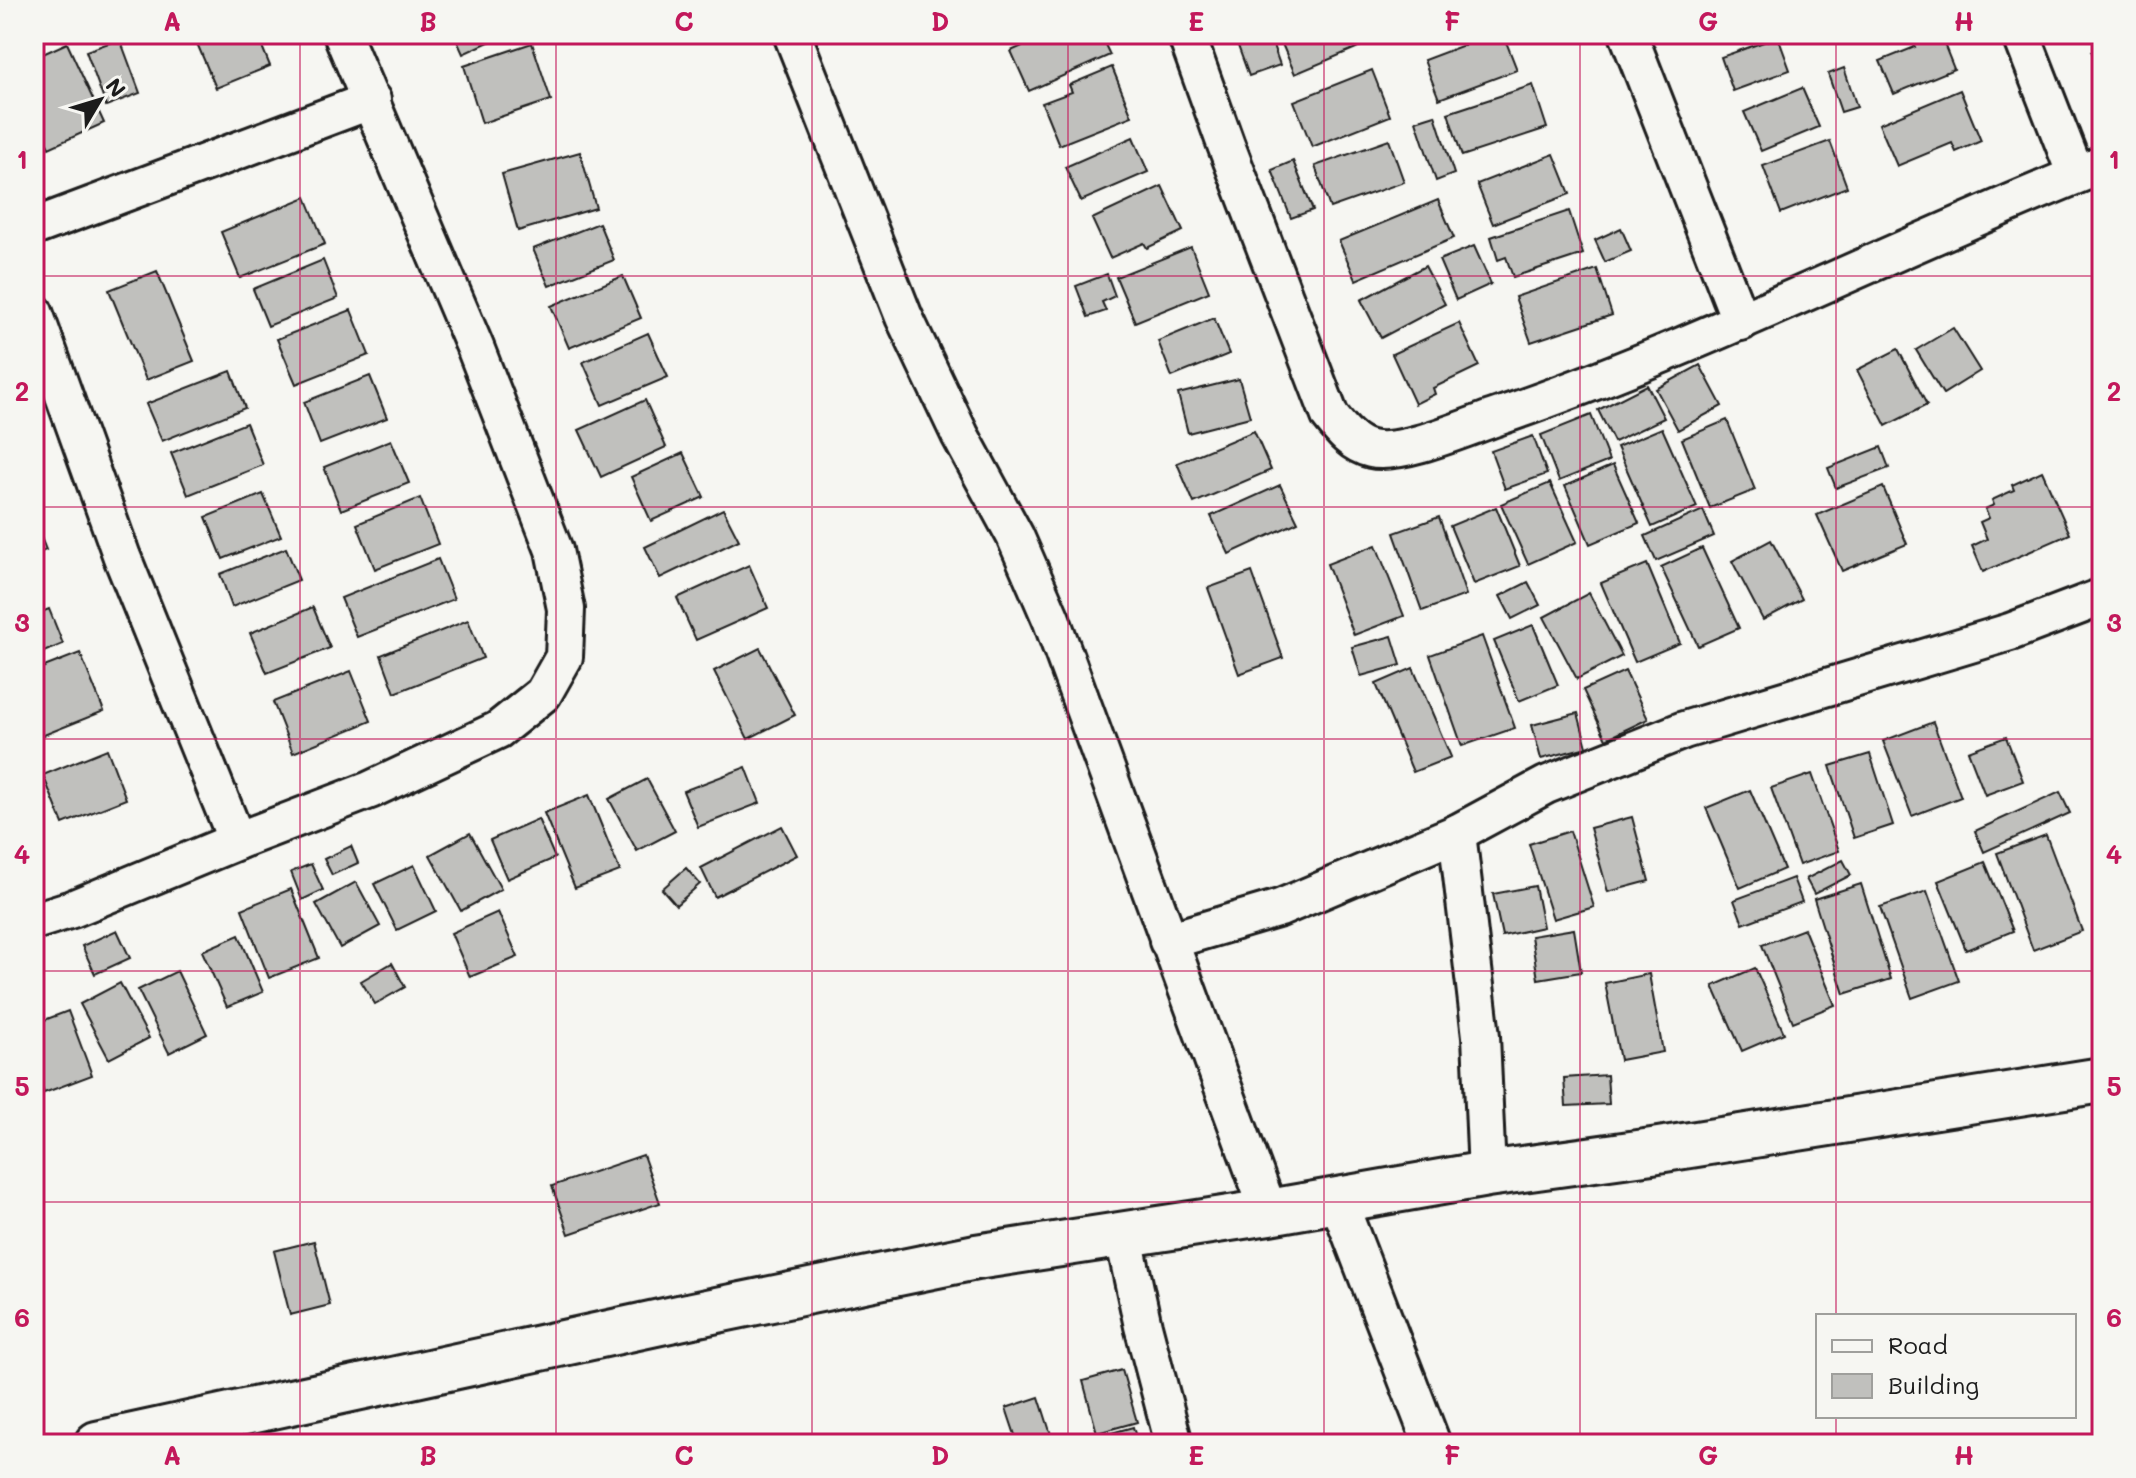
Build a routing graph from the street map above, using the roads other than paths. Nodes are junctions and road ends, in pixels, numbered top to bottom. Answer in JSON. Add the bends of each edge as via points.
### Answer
{"nodes":[{"id":1,"x":342,"y":34,"type":"edge"},
{"id":2,"x":792,"y":34,"type":"edge"},
{"id":3,"x":1186,"y":34,"type":"edge"},
{"id":4,"x":1628,"y":34,"type":"edge"},
{"id":5,"x":2021,"y":34,"type":"edge"},
{"id":6,"x":372,"y":100,"type":"junction"},
{"id":7,"x":2089,"y":170,"type":"edge"},
{"id":8,"x":34,"y":227,"type":"edge"},
{"id":9,"x":34,"y":312,"type":"edge"},
{"id":10,"x":1741,"y":322,"type":"junction"},
{"id":11,"x":2102,"y":597,"type":"edge"},
{"id":12,"x":1457,"y":833,"type":"junction"},
{"id":13,"x":237,"y":841,"type":"junction"},
{"id":14,"x":34,"y":921,"type":"edge"},
{"id":15,"x":1168,"y":941,"type":"junction"},
{"id":16,"x":2102,"y":1080,"type":"edge"},
{"id":17,"x":1487,"y":1174,"type":"junction"},
{"id":18,"x":1337,"y":1198,"type":"junction"},
{"id":19,"x":1269,"y":1212,"type":"junction"},
{"id":20,"x":1123,"y":1233,"type":"junction"},
{"id":21,"x":97,"y":1444,"type":"edge"},
{"id":22,"x":1174,"y":1444,"type":"edge"},
{"id":23,"x":1432,"y":1444,"type":"edge"}],
"edges":[{"from":1,"to":6,"type":"street"},
{"from":2,"to":15,"type":"street","via":[[904,317],[1051,619]]},
{"from":3,"to":10,"type":"street","via":[[1330,416],[1347,437],[1372,450],[1413,446],[1549,399]]},
{"from":4,"to":10,"type":"street"},
{"from":5,"to":7,"type":"street"},
{"from":6,"to":8,"type":"street"},
{"from":6,"to":13,"type":"street","via":[[554,550],[566,609],[564,657],[543,694],[498,730],[370,790]]},
{"from":7,"to":10,"type":"street"},
{"from":9,"to":13,"type":"street","via":[[122,557]]},
{"from":11,"to":12,"type":"street","via":[[2010,632],[1684,730],[1546,785]]},
{"from":12,"to":15,"type":"street","via":[[1280,908]]},
{"from":12,"to":17,"type":"street","via":[[1481,1036]]},
{"from":13,"to":14,"type":"street"},
{"from":15,"to":19,"type":"street"},
{"from":16,"to":17,"type":"street"},
{"from":17,"to":18,"type":"street"},
{"from":18,"to":19,"type":"street"},
{"from":18,"to":23,"type":"street"},
{"from":19,"to":20,"type":"street"},
{"from":20,"to":21,"type":"street","via":[[688,1316]]},
{"from":20,"to":22,"type":"street"}]}
